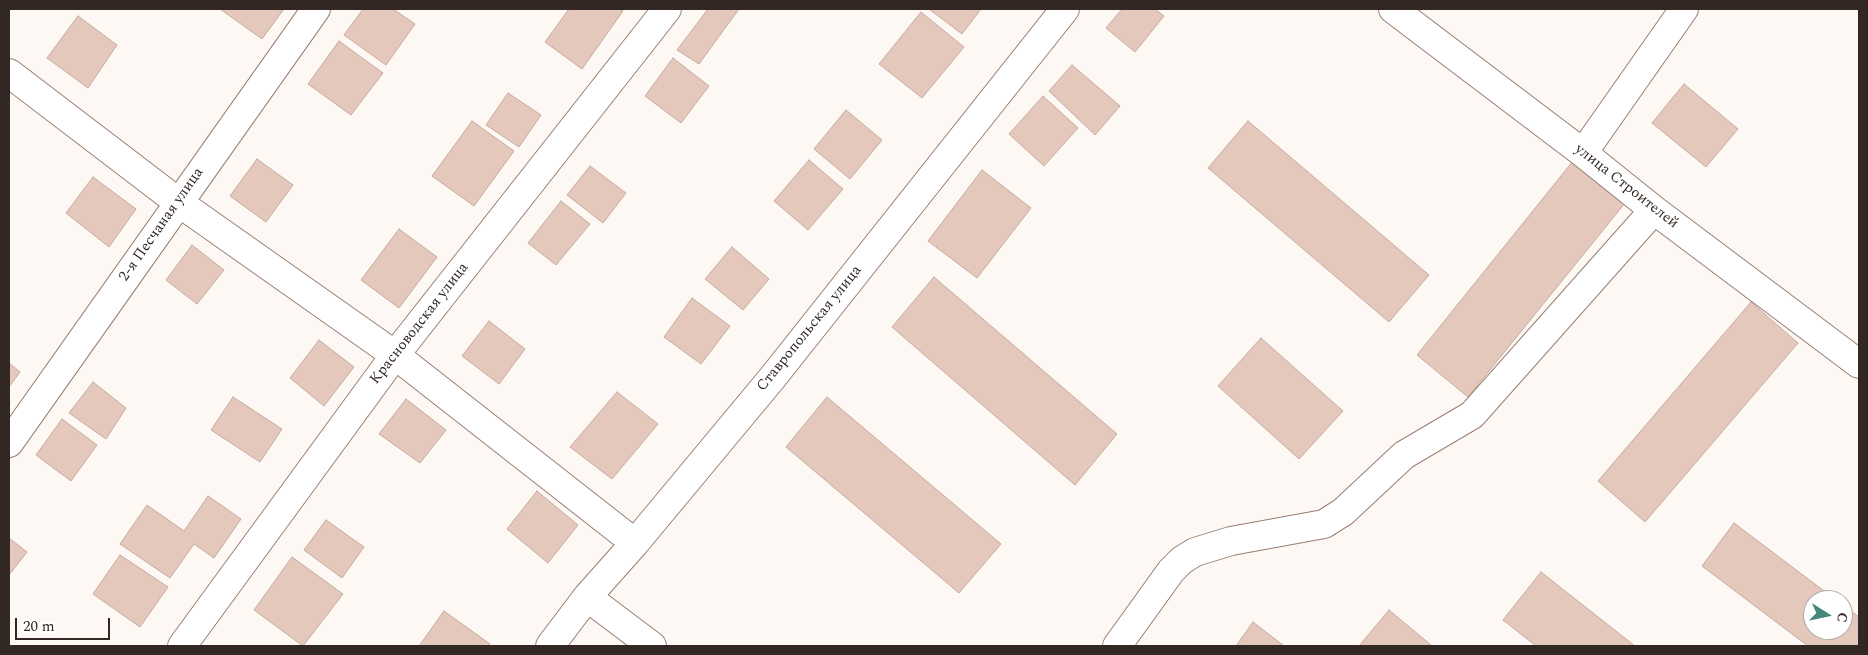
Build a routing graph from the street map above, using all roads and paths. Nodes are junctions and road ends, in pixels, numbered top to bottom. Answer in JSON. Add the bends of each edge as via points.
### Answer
{"nodes":[{"id":1,"x":316,"y":9,"type":"edge"},
{"id":2,"x":667,"y":9,"type":"edge"},
{"id":3,"x":1065,"y":9,"type":"edge"},
{"id":4,"x":1393,"y":9,"type":"edge"},
{"id":5,"x":1684,"y":9,"type":"edge"},
{"id":6,"x":9,"y":73,"type":"edge"},
{"id":7,"x":1583,"y":153,"type":"junction"},
{"id":8,"x":178,"y":202,"type":"junction"},
{"id":9,"x":1654,"y":210,"type":"junction"},
{"id":10,"x":395,"y":355,"type":"junction"},
{"id":11,"x":1859,"y":364,"type":"edge"},
{"id":12,"x":9,"y":443,"type":"edge"},
{"id":13,"x":635,"y":543,"type":"junction"},
{"id":14,"x":587,"y":598,"type":"junction"},
{"id":15,"x":182,"y":646,"type":"edge"},
{"id":16,"x":550,"y":646,"type":"edge"},
{"id":17,"x":652,"y":646,"type":"edge"},
{"id":18,"x":1117,"y":646,"type":"edge"}],
"edges":[{"from":1,"to":8,"type":"street","name":"2-я Песчаная улица"},
{"from":2,"to":10,"type":"street","name":"Красноводская улица"},
{"from":3,"to":13,"type":"street","name":"Ставропольская улица","via":[[773,377]]},
{"from":4,"to":7,"type":"street","name":"улица Строителей"},
{"from":5,"to":7,"type":"street"},
{"from":6,"to":8,"type":"street"},
{"from":7,"to":9,"type":"street","name":"улица Строителей"},
{"from":8,"to":10,"type":"street"},
{"from":8,"to":12,"type":"street","name":"2-я Песчаная улица"},
{"from":9,"to":11,"type":"street","name":"улица Строителей"},
{"from":9,"to":18,"type":"street","via":[[1472,415],[1404,455],[1343,512],[1324,524],[1222,544],[1195,552],[1182,560]]},
{"from":10,"to":13,"type":"street"},
{"from":10,"to":15,"type":"street","name":"Красноводская улица"},
{"from":13,"to":14,"type":"street","name":"Ставропольская улица"},
{"from":14,"to":16,"type":"street","name":"Ставропольская улица"},
{"from":14,"to":17,"type":"street"}]}
